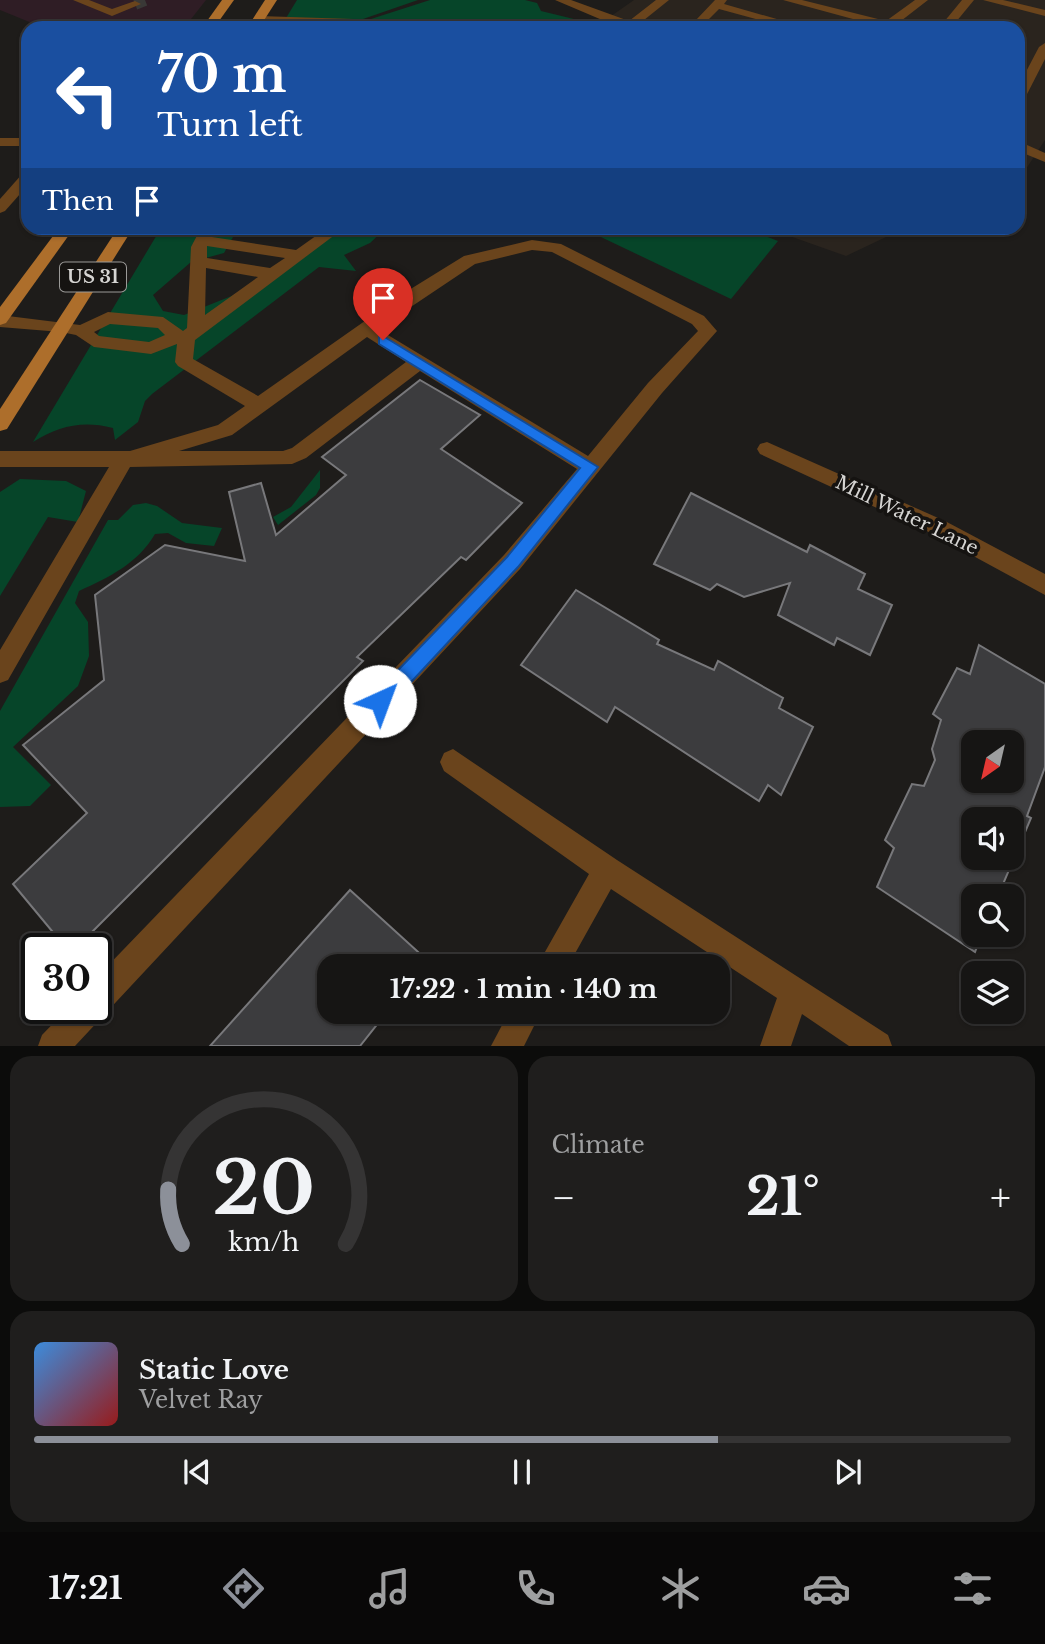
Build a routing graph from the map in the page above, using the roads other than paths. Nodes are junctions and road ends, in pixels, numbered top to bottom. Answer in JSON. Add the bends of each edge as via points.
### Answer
{"nodes":[{"id":1,"x":79,"y":0,"type":"edge"},
{"id":2,"x":228,"y":0,"type":"edge"},
{"id":3,"x":271,"y":0,"type":"edge"},
{"id":4,"x":561,"y":0,"type":"edge"},
{"id":5,"x":663,"y":0,"type":"edge"},
{"id":6,"x":859,"y":0,"type":"edge"},
{"id":7,"x":922,"y":0,"type":"edge"},
{"id":8,"x":968,"y":0,"type":"edge"},
{"id":9,"x":989,"y":0,"type":"edge"},
{"id":10,"x":795,"y":1,"type":"edge"},
{"id":11,"x":718,"y":2,"type":"edge"},
{"id":12,"x":135,"y":4,"type":"dead end"},
{"id":13,"x":1045,"y":13,"type":"edge"},
{"id":14,"x":847,"y":14,"type":"junction"},
{"id":15,"x":213,"y":21,"type":"edge"},
{"id":16,"x":257,"y":21,"type":"edge"},
{"id":17,"x":616,"y":21,"type":"edge"},
{"id":18,"x":639,"y":21,"type":"edge"},
{"id":19,"x":704,"y":21,"type":"edge"},
{"id":20,"x":779,"y":21,"type":"edge"},
{"id":21,"x":873,"y":21,"type":"edge"},
{"id":22,"x":893,"y":21,"type":"edge"},
{"id":23,"x":951,"y":21,"type":"edge"},
{"id":24,"x":1045,"y":47,"type":"edge"},
{"id":25,"x":1025,"y":60,"type":"edge"},
{"id":26,"x":1037,"y":63,"type":"junction"},
{"id":27,"x":1025,"y":86,"type":"edge"},
{"id":28,"x":0,"y":142,"type":"edge"},
{"id":29,"x":21,"y":142,"type":"edge"},
{"id":30,"x":1025,"y":148,"type":"edge"},
{"id":31,"x":1045,"y":158,"type":"edge"},
{"id":32,"x":21,"y":184,"type":"edge"},
{"id":33,"x":0,"y":208,"type":"edge"},
{"id":34,"x":61,"y":235,"type":"edge"},
{"id":35,"x":120,"y":235,"type":"edge"},
{"id":36,"x":204,"y":235,"type":"edge"},
{"id":37,"x":209,"y":235,"type":"edge"},
{"id":38,"x":326,"y":235,"type":"edge"},
{"id":39,"x":299,"y":254,"type":"junction"},
{"id":40,"x":198,"y":262,"type":"junction"},
{"id":41,"x":273,"y":274,"type":"junction"},
{"id":42,"x":0,"y":320,"type":"edge"},
{"id":43,"x":61,"y":326,"type":"junction"},
{"id":44,"x":366,"y":330,"type":"junction"},
{"id":45,"x":82,"y":331,"type":"junction"},
{"id":46,"x":186,"y":335,"type":"junction"},
{"id":47,"x":419,"y":362,"type":"junction"},
{"id":48,"x":260,"y":405,"type":"junction"},
{"id":49,"x":0,"y":424,"type":"edge"},
{"id":50,"x":767,"y":449,"type":"dead end"},
{"id":51,"x":0,"y":459,"type":"edge"},
{"id":52,"x":123,"y":461,"type":"junction"},
{"id":53,"x":590,"y":467,"type":"junction"},
{"id":54,"x":1045,"y":585,"type":"edge"},
{"id":55,"x":0,"y":673,"type":"edge"},
{"id":56,"x":453,"y":762,"type":"dead end"},
{"id":57,"x":607,"y":870,"type":"junction"},
{"id":58,"x":559,"y":954,"type":"edge"},
{"id":59,"x":112,"y":983,"type":"edge"},
{"id":60,"x":795,"y":992,"type":"junction"},
{"id":61,"x":73,"y":1024,"type":"edge"},
{"id":62,"x":519,"y":1024,"type":"edge"},
{"id":63,"x":53,"y":1045,"type":"edge"},
{"id":64,"x":506,"y":1045,"type":"edge"},
{"id":65,"x":775,"y":1045,"type":"edge"},
{"id":66,"x":877,"y":1045,"type":"edge"}],
"edges":[{"from":1,"to":12,"type":"street","via":[[112,13]]},
{"from":2,"to":15,"type":"main road"},
{"from":3,"to":16,"type":"main road"},
{"from":4,"to":17,"type":"street"},
{"from":5,"to":18,"type":"street"},
{"from":6,"to":14,"type":"street"},
{"from":7,"to":22,"type":"street"},
{"from":8,"to":23,"type":"street"},
{"from":9,"to":13,"type":"street"},
{"from":10,"to":14,"type":"street"},
{"from":11,"to":19,"type":"street"},
{"from":11,"to":20,"type":"street"},
{"from":14,"to":21,"type":"street"},
{"from":24,"to":26,"type":"street"},
{"from":25,"to":26,"type":"street"},
{"from":26,"to":27,"type":"street"},
{"from":28,"to":29,"type":"street"},
{"from":30,"to":31,"type":"street"},
{"from":32,"to":33,"type":"street"},
{"from":34,"to":42,"type":"main road","number":"US 31"},
{"from":35,"to":43,"type":"main road","number":"US 31"},
{"from":36,"to":40,"type":"street"},
{"from":37,"to":39,"type":"street"},
{"from":38,"to":39,"type":"street"},
{"from":39,"to":41,"type":"street"},
{"from":40,"to":41,"type":"street"},
{"from":40,"to":46,"type":"street"},
{"from":41,"to":46,"type":"street"},
{"from":42,"to":43,"type":"street"},
{"from":43,"to":45,"type":"street"},
{"from":43,"to":49,"type":"main road","number":"US 31"},
{"from":44,"to":47,"type":"street"},
{"from":44,"to":48,"type":"street"},
{"from":44,"to":53,"type":"street","via":[[470,260],[532,245],[555,247],[698,320],[708,331]]},
{"from":45,"to":46,"type":"street","via":[[108,318],[163,323]]},
{"from":45,"to":46,"type":"street","via":[[94,341],[151,348]]},
{"from":46,"to":48,"type":"street","via":[[184,362]]},
{"from":47,"to":52,"type":"street","via":[[285,459]]},
{"from":47,"to":53,"type":"street"},
{"from":48,"to":52,"type":"street","via":[[225,430]]},
{"from":50,"to":54,"type":"street","name":"Mill Water Lane","via":[[938,527]]},
{"from":51,"to":52,"type":"street"},
{"from":52,"to":55,"type":"street"},
{"from":53,"to":59,"type":"street","via":[[512,562]]},
{"from":56,"to":57,"type":"street"},
{"from":57,"to":58,"type":"street"},
{"from":57,"to":60,"type":"street"},
{"from":60,"to":65,"type":"street"},
{"from":60,"to":66,"type":"street"},
{"from":61,"to":63,"type":"street"},
{"from":62,"to":64,"type":"street"}]}
